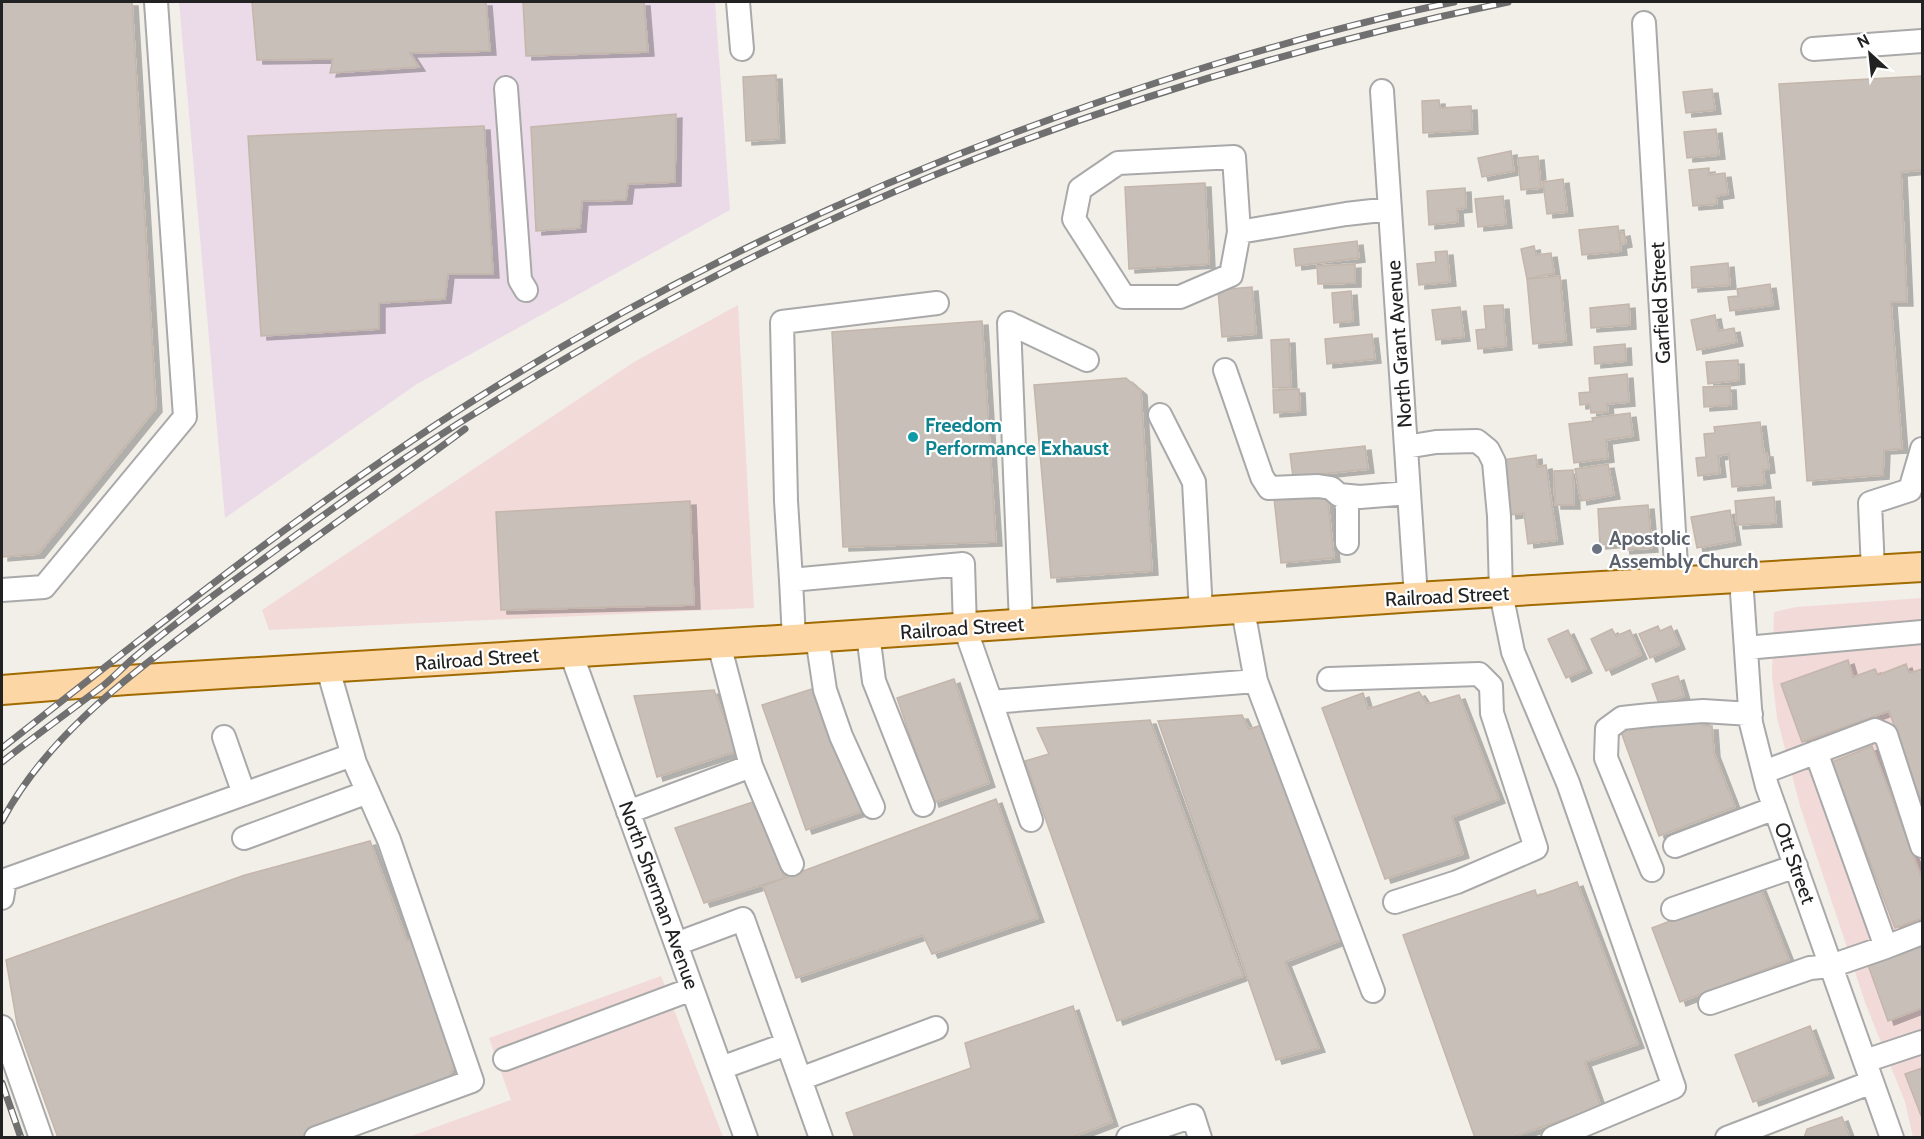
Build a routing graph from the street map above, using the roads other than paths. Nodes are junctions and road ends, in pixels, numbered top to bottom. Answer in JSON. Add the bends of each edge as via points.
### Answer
{"nodes":[{"id":1,"x":156,"y":2,"type":"edge"},
{"id":2,"x":738,"y":2,"type":"edge"},
{"id":3,"x":1644,"y":22,"type":"dead end"},
{"id":4,"x":1923,"y":41,"type":"edge"},
{"id":5,"x":742,"y":49,"type":"dead end"},
{"id":6,"x":1813,"y":49,"type":"dead end"},
{"id":7,"x":506,"y":88,"type":"dead end"},
{"id":8,"x":1382,"y":91,"type":"dead end"},
{"id":9,"x":1390,"y":209,"type":"junction"},
{"id":10,"x":1239,"y":232,"type":"junction"},
{"id":11,"x":526,"y":290,"type":"dead end"},
{"id":12,"x":937,"y":303,"type":"dead end"},
{"id":13,"x":1087,"y":360,"type":"dead end"},
{"id":14,"x":1225,"y":370,"type":"dead end"},
{"id":15,"x":1160,"y":416,"type":"dead end"},
{"id":16,"x":1406,"y":447,"type":"junction"},
{"id":17,"x":1923,"y":449,"type":"edge"},
{"id":18,"x":1409,"y":493,"type":"junction"},
{"id":19,"x":1347,"y":496,"type":"junction"},
{"id":20,"x":1347,"y":543,"type":"dead end"},
{"id":21,"x":1923,"y":567,"type":"edge"},
{"id":22,"x":1873,"y":570,"type":"junction"},
{"id":23,"x":1741,"y":578,"type":"junction"},
{"id":24,"x":791,"y":580,"type":"junction"},
{"id":25,"x":1677,"y":583,"type":"junction"},
{"id":26,"x":2,"y":590,"type":"edge"},
{"id":27,"x":1501,"y":592,"type":"junction"},
{"id":28,"x":1416,"y":597,"type":"junction"},
{"id":29,"x":1243,"y":610,"type":"junction"},
{"id":30,"x":1201,"y":612,"type":"junction"},
{"id":31,"x":1021,"y":624,"type":"junction"},
{"id":32,"x":965,"y":628,"type":"junction"},
{"id":33,"x":1923,"y":632,"type":"edge"},
{"id":34,"x":868,"y":634,"type":"junction"},
{"id":35,"x":806,"y":638,"type":"junction"},
{"id":36,"x":719,"y":644,"type":"junction"},
{"id":37,"x":1746,"y":648,"type":"junction"},
{"id":38,"x":1514,"y":652,"type":"junction"},
{"id":39,"x":571,"y":653,"type":"junction"},
{"id":40,"x":328,"y":669,"type":"junction"},
{"id":41,"x":1329,"y":679,"type":"dead end"},
{"id":42,"x":1485,"y":680,"type":"junction"},
{"id":43,"x":1256,"y":681,"type":"junction"},
{"id":44,"x":2,"y":690,"type":"edge"},
{"id":45,"x":991,"y":702,"type":"junction"},
{"id":46,"x":1751,"y":714,"type":"junction"},
{"id":47,"x":224,"y":737,"type":"dead end"},
{"id":48,"x":1816,"y":752,"type":"junction"},
{"id":49,"x":352,"y":755,"type":"junction"},
{"id":50,"x":752,"y":766,"type":"junction"},
{"id":51,"x":1764,"y":772,"type":"junction"},
{"id":52,"x":368,"y":792,"type":"junction"},
{"id":53,"x":244,"y":794,"type":"junction"},
{"id":54,"x":923,"y":805,"type":"dead end"},
{"id":55,"x":873,"y":807,"type":"dead end"},
{"id":56,"x":1775,"y":807,"type":"junction"},
{"id":57,"x":628,"y":812,"type":"junction"},
{"id":58,"x":1031,"y":820,"type":"dead end"},
{"id":59,"x":244,"y":838,"type":"dead end"},
{"id":60,"x":1675,"y":846,"type":"dead end"},
{"id":61,"x":1923,"y":846,"type":"edge"},
{"id":62,"x":792,"y":864,"type":"dead end"},
{"id":63,"x":1796,"y":866,"type":"junction"},
{"id":64,"x":1652,"y":870,"type":"dead end"},
{"id":65,"x":2,"y":898,"type":"edge"},
{"id":66,"x":1395,"y":902,"type":"dead end"},
{"id":67,"x":1672,"y":909,"type":"dead end"},
{"id":68,"x":1923,"y":933,"type":"edge"},
{"id":69,"x":676,"y":944,"type":"junction"},
{"id":70,"x":1886,"y":947,"type":"junction"},
{"id":71,"x":1831,"y":966,"type":"junction"},
{"id":72,"x":692,"y":989,"type":"junction"},
{"id":73,"x":1373,"y":991,"type":"dead end"},
{"id":74,"x":1710,"y":1003,"type":"dead end"},
{"id":75,"x":2,"y":1027,"type":"edge"},
{"id":76,"x":936,"y":1028,"type":"dead end"},
{"id":77,"x":1923,"y":1042,"type":"edge"},
{"id":78,"x":787,"y":1044,"type":"junction"},
{"id":79,"x":504,"y":1059,"type":"dead end"},
{"id":80,"x":721,"y":1068,"type":"junction"},
{"id":81,"x":1869,"y":1071,"type":"junction"},
{"id":82,"x":800,"y":1079,"type":"junction"},
{"id":83,"x":41,"y":1137,"type":"edge"},
{"id":84,"x":315,"y":1137,"type":"edge"},
{"id":85,"x":746,"y":1137,"type":"edge"},
{"id":86,"x":821,"y":1137,"type":"edge"},
{"id":87,"x":1128,"y":1137,"type":"edge"},
{"id":88,"x":1200,"y":1137,"type":"edge"},
{"id":89,"x":1553,"y":1137,"type":"edge"},
{"id":90,"x":1727,"y":1137,"type":"edge"},
{"id":91,"x":1892,"y":1137,"type":"edge"}],
"edges":[{"from":1,"to":26,"type":"street","via":[[185,417],[44,587]]},
{"from":2,"to":5,"type":"street"},
{"from":3,"to":25,"type":"street","name":"Garfield Street"},
{"from":4,"to":6,"type":"street"},
{"from":7,"to":11,"type":"street","via":[[520,280]]},
{"from":8,"to":9,"type":"street","name":"North Grant Avenue"},
{"from":9,"to":10,"type":"street"},
{"from":9,"to":16,"type":"street","name":"North Grant Avenue"},
{"from":10,"to":10,"type":"street","via":[[1231,275],[1180,297],[1124,297],[1074,219],[1080,189],[1118,163],[1234,157]]},
{"from":12,"to":24,"type":"street","via":[[782,322]]},
{"from":13,"to":31,"type":"street","via":[[1009,323]]},
{"from":14,"to":19,"type":"street","via":[[1269,488],[1318,486]]},
{"from":15,"to":30,"type":"street","via":[[1194,482]]},
{"from":16,"to":18,"type":"street","name":"North Grant Avenue"},
{"from":16,"to":27,"type":"street","via":[[1477,441],[1488,450],[1494,462]]},
{"from":17,"to":22,"type":"street","via":[[1910,490],[1870,503]]},
{"from":18,"to":19,"type":"street"},
{"from":18,"to":28,"type":"street","name":"North Grant Avenue"},
{"from":19,"to":20,"type":"street"},
{"from":21,"to":22,"type":"main road","name":"Railroad Street"},
{"from":22,"to":23,"type":"main road","name":"Railroad Street"},
{"from":23,"to":25,"type":"main road","name":"Railroad Street"},
{"from":23,"to":37,"type":"street","name":"Ott Street"},
{"from":24,"to":32,"type":"street","via":[[963,564]]},
{"from":24,"to":35,"type":"street"},
{"from":25,"to":27,"type":"main road","name":"Railroad Street"},
{"from":27,"to":28,"type":"main road","name":"Railroad Street"},
{"from":27,"to":38,"type":"street"},
{"from":28,"to":29,"type":"main road","name":"Railroad Street"},
{"from":29,"to":30,"type":"main road","name":"Railroad Street"},
{"from":29,"to":43,"type":"street"},
{"from":30,"to":31,"type":"main road","name":"Railroad Street"},
{"from":31,"to":32,"type":"main road","name":"Railroad Street"},
{"from":32,"to":34,"type":"main road","name":"Railroad Street"},
{"from":32,"to":45,"type":"street"},
{"from":33,"to":37,"type":"street"},
{"from":34,"to":35,"type":"main road","name":"Railroad Street"},
{"from":34,"to":54,"type":"street","via":[[874,681]]},
{"from":35,"to":36,"type":"main road","name":"Railroad Street"},
{"from":35,"to":55,"type":"street"},
{"from":36,"to":39,"type":"main road","name":"Railroad Street"},
{"from":36,"to":50,"type":"street"},
{"from":37,"to":46,"type":"street","name":"Ott Street"},
{"from":38,"to":42,"type":"street"},
{"from":38,"to":89,"type":"street","via":[[1568,783],[1674,1087]]},
{"from":39,"to":40,"type":"main road","name":"Railroad Street"},
{"from":39,"to":57,"type":"street","name":"North Sherman Avenue"},
{"from":40,"to":44,"type":"main road","name":"Railroad Street"},
{"from":40,"to":49,"type":"street"},
{"from":41,"to":42,"type":"street","via":[[1479,674]]},
{"from":42,"to":66,"type":"street","via":[[1491,686],[1492,712],[1536,848],[1457,882]]},
{"from":43,"to":45,"type":"street"},
{"from":43,"to":73,"type":"street"},
{"from":45,"to":58,"type":"street"},
{"from":46,"to":51,"type":"street","name":"Ott Street"},
{"from":46,"to":64,"type":"street","via":[[1703,711],[1650,715],[1622,718],[1607,729],[1606,758]]},
{"from":47,"to":53,"type":"street"},
{"from":48,"to":51,"type":"street"},
{"from":48,"to":61,"type":"street","via":[[1875,730],[1886,735]]},
{"from":48,"to":70,"type":"street"},
{"from":49,"to":52,"type":"street"},
{"from":49,"to":53,"type":"street"},
{"from":50,"to":57,"type":"street"},
{"from":50,"to":62,"type":"street"},
{"from":51,"to":56,"type":"street","name":"Ott Street"},
{"from":52,"to":59,"type":"street"},
{"from":52,"to":84,"type":"street","via":[[390,840],[472,1081]]},
{"from":53,"to":65,"type":"street","via":[[5,880]]},
{"from":56,"to":60,"type":"street"},
{"from":56,"to":63,"type":"street","name":"Ott Street"},
{"from":57,"to":69,"type":"street","name":"North Sherman Avenue"},
{"from":63,"to":67,"type":"street"},
{"from":63,"to":71,"type":"street","name":"Ott Street"},
{"from":68,"to":70,"type":"street"},
{"from":69,"to":72,"type":"street","name":"North Sherman Avenue"},
{"from":69,"to":78,"type":"street","via":[[742,919]]},
{"from":70,"to":71,"type":"street"},
{"from":71,"to":74,"type":"street","via":[[1810,968]]},
{"from":71,"to":81,"type":"street","name":"Ott Street"},
{"from":72,"to":79,"type":"street"},
{"from":72,"to":80,"type":"street","name":"North Sherman Avenue"},
{"from":75,"to":83,"type":"street"},
{"from":76,"to":82,"type":"street"},
{"from":77,"to":81,"type":"street"},
{"from":78,"to":80,"type":"street"},
{"from":78,"to":82,"type":"street"},
{"from":80,"to":85,"type":"street","name":"North Sherman Avenue"},
{"from":81,"to":90,"type":"street"},
{"from":81,"to":91,"type":"street","name":"Ott Street"},
{"from":82,"to":86,"type":"street"},
{"from":87,"to":88,"type":"street","via":[[1193,1116]]}]}
